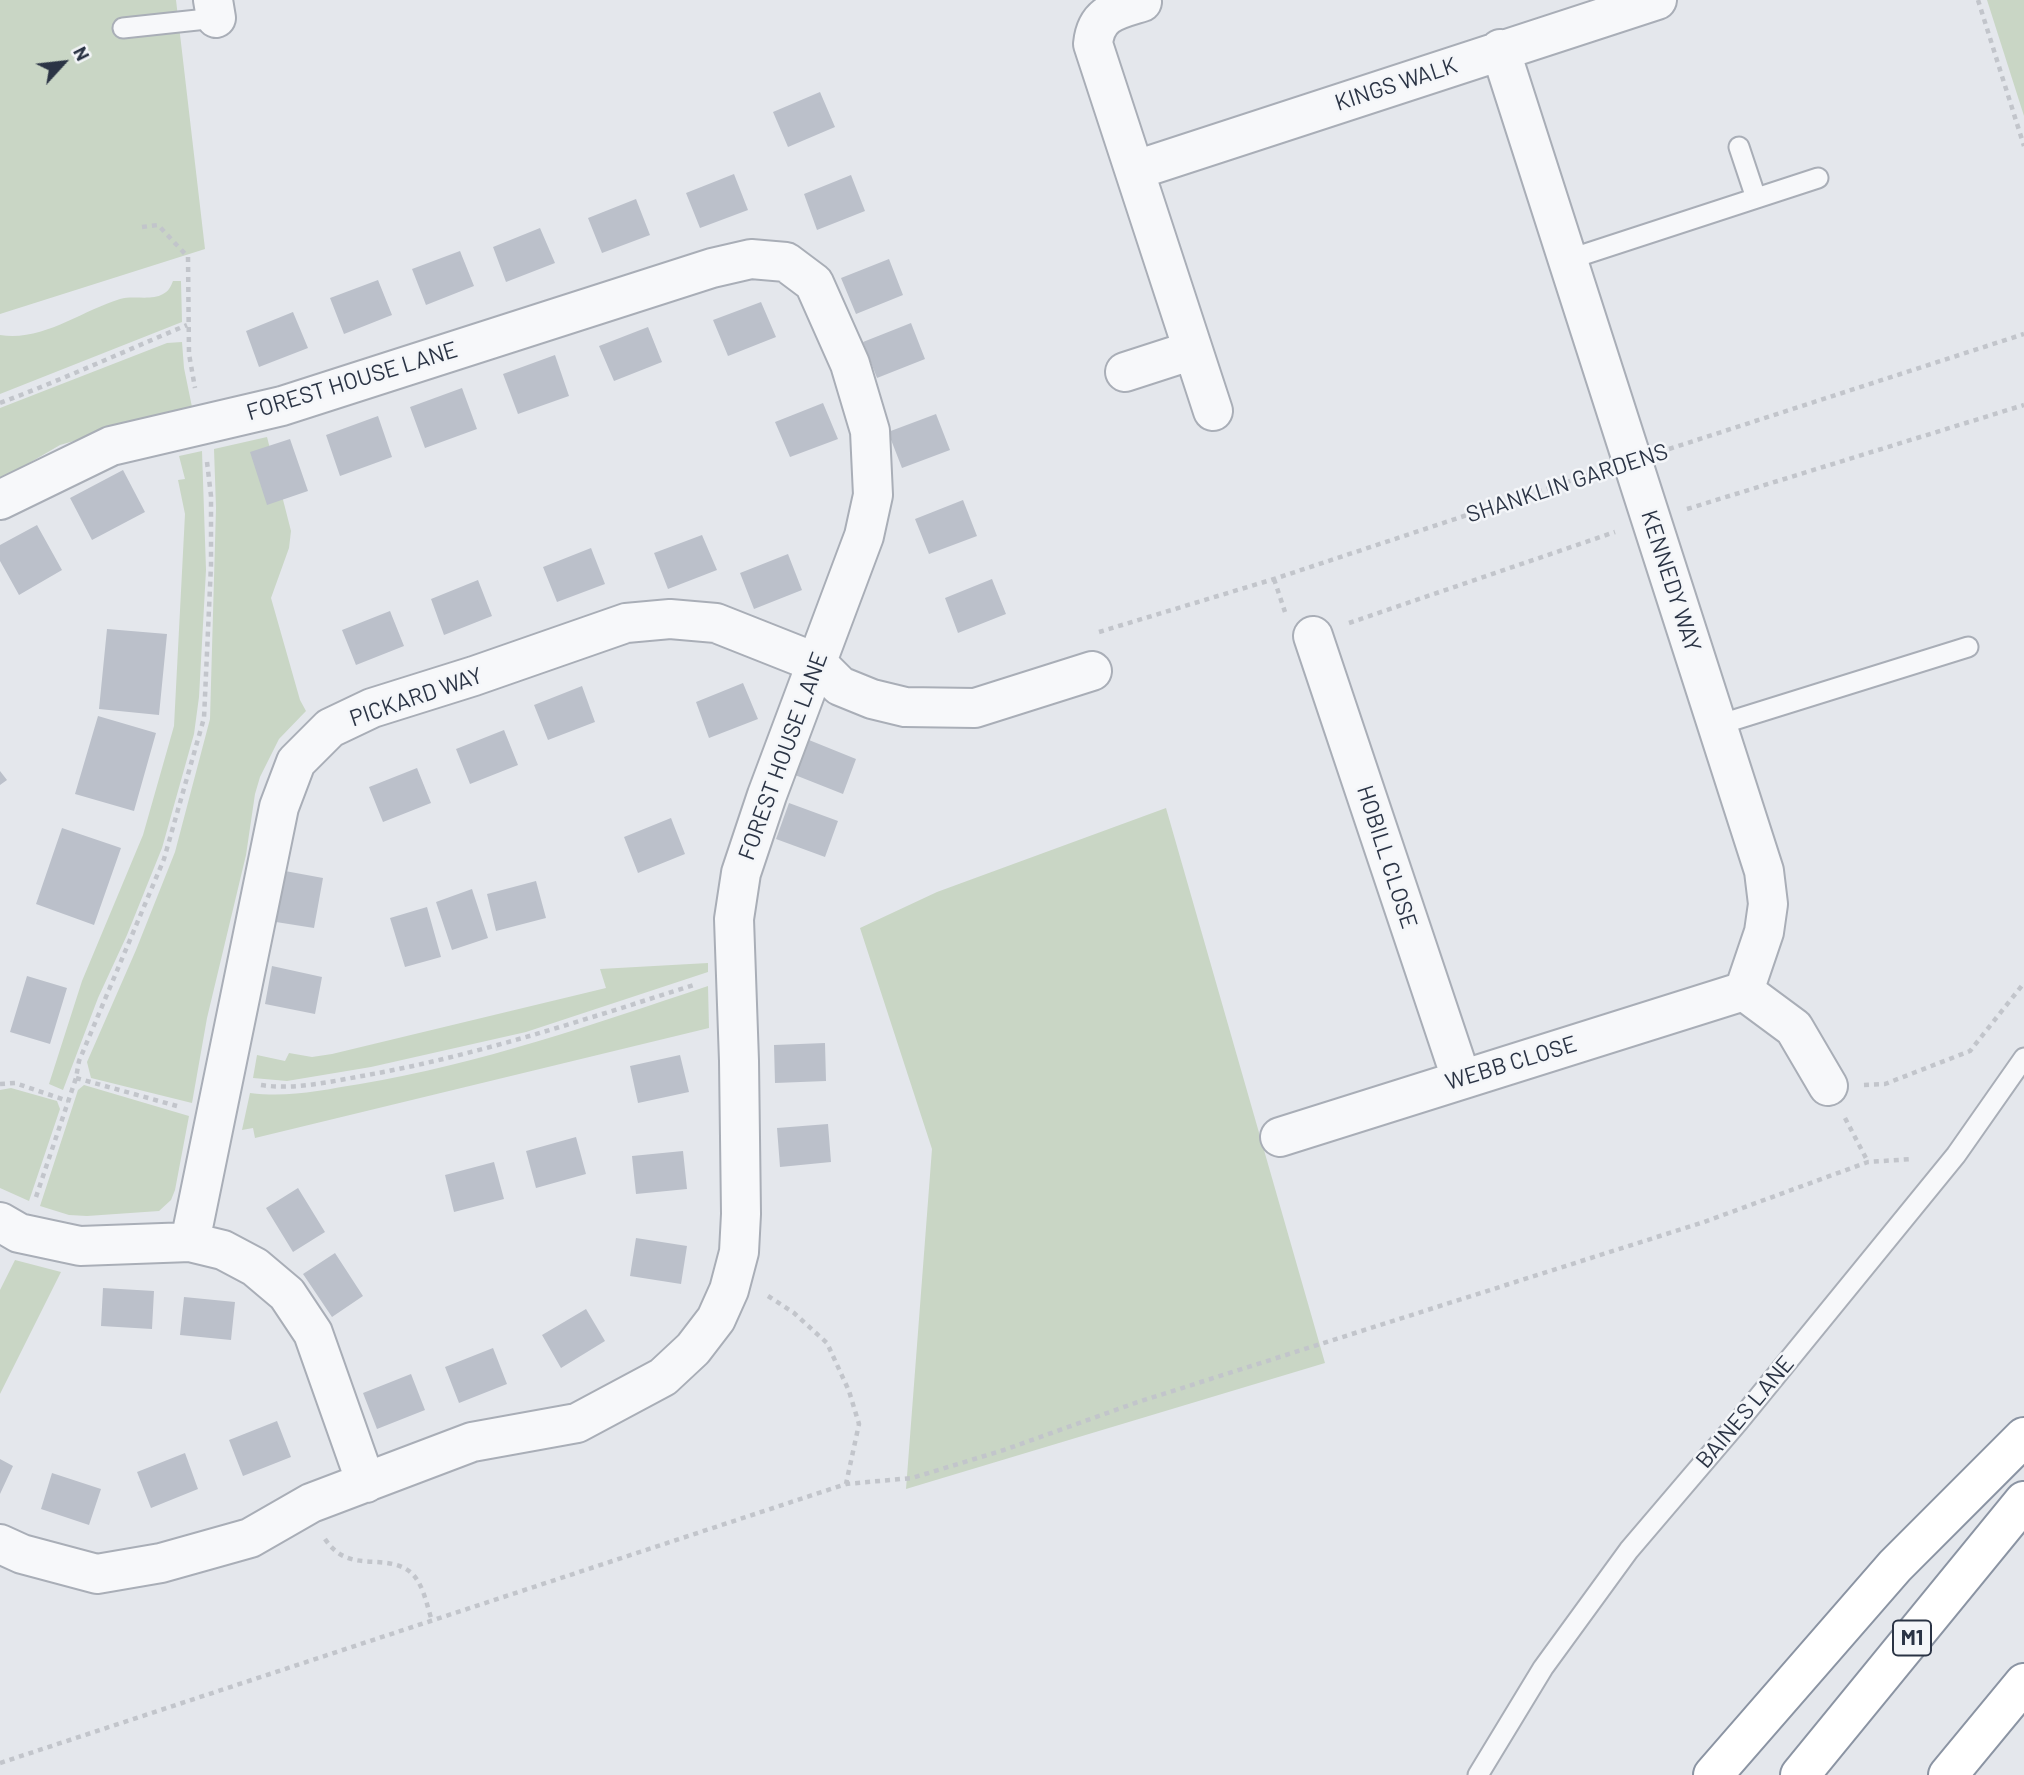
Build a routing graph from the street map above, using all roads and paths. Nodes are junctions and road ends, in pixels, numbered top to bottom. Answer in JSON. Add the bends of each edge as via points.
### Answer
{"nodes":[{"id":1,"x":1657,"y":0,"type":"edge"},
{"id":2,"x":1978,"y":0,"type":"edge"},
{"id":3,"x":1142,"y":2,"type":"edge"},
{"id":4,"x":214,"y":9,"type":"edge"},
{"id":5,"x":122,"y":29,"type":"dead end"},
{"id":6,"x":1500,"y":50,"type":"junction"},
{"id":7,"x":2024,"y":146,"type":"edge"},
{"id":8,"x":1739,"y":147,"type":"dead end"},
{"id":9,"x":1136,"y":170,"type":"junction"},
{"id":10,"x":1818,"y":177,"type":"dead end"},
{"id":11,"x":1756,"y":198,"type":"junction"},
{"id":12,"x":142,"y":227,"type":"dead end"},
{"id":13,"x":1567,"y":260,"type":"junction"},
{"id":14,"x":187,"y":325,"type":"junction"},
{"id":15,"x":2024,"y":334,"type":"edge"},
{"id":16,"x":1193,"y":350,"type":"junction"},
{"id":17,"x":1125,"y":372,"type":"dead end"},
{"id":18,"x":0,"y":402,"type":"edge"},
{"id":19,"x":1213,"y":411,"type":"dead end"},
{"id":20,"x":203,"y":424,"type":"junction"},
{"id":21,"x":1632,"y":461,"type":"junction"},
{"id":22,"x":0,"y":500,"type":"edge"},
{"id":23,"x":1097,"y":632,"type":"dead end"},
{"id":24,"x":1312,"y":636,"type":"dead end"},
{"id":25,"x":1968,"y":647,"type":"dead end"},
{"id":26,"x":817,"y":663,"type":"junction"},
{"id":27,"x":1092,"y":671,"type":"dead end"},
{"id":28,"x":1718,"y":726,"type":"junction"},
{"id":29,"x":734,"y":972,"type":"junction"},
{"id":30,"x":2024,"y":983,"type":"edge"},
{"id":31,"x":1744,"y":991,"type":"junction"},
{"id":32,"x":2024,"y":1058,"type":"edge"},
{"id":33,"x":1461,"y":1078,"type":"junction"},
{"id":34,"x":76,"y":1079,"type":"junction"},
{"id":35,"x":224,"y":1080,"type":"junction"},
{"id":36,"x":0,"y":1084,"type":"edge"},
{"id":37,"x":1828,"y":1086,"type":"junction"},
{"id":38,"x":68,"y":1101,"type":"junction"},
{"id":39,"x":215,"y":1116,"type":"junction"},
{"id":40,"x":1280,"y":1137,"type":"dead end"},
{"id":41,"x":1956,"y":1155,"type":"junction"},
{"id":42,"x":1868,"y":1162,"type":"junction"},
{"id":43,"x":10,"y":1227,"type":"edge"},
{"id":44,"x":190,"y":1242,"type":"junction"},
{"id":45,"x":729,"y":1290,"type":"junction"},
{"id":46,"x":2024,"y":1437,"type":"edge"},
{"id":47,"x":366,"y":1483,"type":"junction"},
{"id":48,"x":846,"y":1485,"type":"junction"},
{"id":49,"x":2024,"y":1502,"type":"edge"},
{"id":50,"x":310,"y":1503,"type":"junction"},
{"id":51,"x":0,"y":1544,"type":"edge"},
{"id":52,"x":432,"y":1621,"type":"junction"},
{"id":53,"x":2024,"y":1683,"type":"edge"},
{"id":54,"x":2024,"y":1706,"type":"edge"},
{"id":55,"x":0,"y":1763,"type":"edge"},
{"id":56,"x":1478,"y":1775,"type":"edge"},
{"id":57,"x":1713,"y":1775,"type":"edge"},
{"id":58,"x":1800,"y":1775,"type":"edge"},
{"id":59,"x":1948,"y":1775,"type":"edge"},
{"id":60,"x":1980,"y":1775,"type":"edge"}],
"edges":[{"from":1,"to":6,"type":"street","name":"KINGS WALK"},
{"from":2,"to":7,"type":"path"},
{"from":3,"to":9,"type":"street","via":[[1101,20],[1093,44]]},
{"from":4,"to":5,"type":"lane"},
{"from":6,"to":9,"type":"street","name":"KINGS WALK"},
{"from":6,"to":13,"type":"street","name":"KENNEDY WAY"},
{"from":8,"to":11,"type":"lane"},
{"from":9,"to":16,"type":"street"},
{"from":10,"to":11,"type":"lane"},
{"from":11,"to":13,"type":"lane"},
{"from":12,"to":14,"type":"path","via":[[158,225],[188,257]]},
{"from":13,"to":21,"type":"street","name":"KENNEDY WAY"},
{"from":14,"to":18,"type":"path"},
{"from":14,"to":20,"type":"path"},
{"from":15,"to":21,"type":"path","name":"SHANKLIN GARDENS"},
{"from":16,"to":17,"type":"street"},
{"from":16,"to":19,"type":"street"},
{"from":20,"to":22,"type":"street","name":"FOREST HOUSE LANE","via":[[111,446]]},
{"from":20,"to":26,"type":"street","name":"FOREST HOUSE LANE","via":[[282,406],[712,268],[751,259],[786,262],[814,283],[850,364],[870,431],[873,495],[866,526]]},
{"from":20,"to":34,"type":"path","via":[[211,496],[204,718],[164,859],[86,1042]]},
{"from":21,"to":23,"type":"path","name":"SHANKLIN GARDENS"},
{"from":21,"to":28,"type":"street","name":"KENNEDY WAY"},
{"from":24,"to":33,"type":"street","name":"HOBILL CLOSE"},
{"from":25,"to":28,"type":"lane"},
{"from":26,"to":27,"type":"street","via":[[840,686],[905,707],[975,708]]},
{"from":26,"to":29,"type":"street","name":"FOREST HOUSE LANE","via":[[741,873],[734,919]]},
{"from":26,"to":35,"type":"street","name":"PICKARD WAY","via":[[716,623],[670,619],[626,623],[372,708],[330,728],[296,762],[279,807]]},
{"from":28,"to":31,"type":"street","name":"KENNEDY WAY","via":[[1765,871],[1768,904],[1764,932]]},
{"from":29,"to":35,"type":"path","via":[[532,1037],[398,1069],[275,1087]]},
{"from":29,"to":45,"type":"street","name":"FOREST HOUSE LANE","via":[[741,1214],[739,1252]]},
{"from":30,"to":37,"type":"path","via":[[1970,1051],[1885,1084]]},
{"from":31,"to":33,"type":"street","name":"WEBB CLOSE"},
{"from":31,"to":37,"type":"street","via":[[1794,1028]]},
{"from":32,"to":41,"type":"lane","name":"BAINES LANE"},
{"from":33,"to":40,"type":"street","name":"WEBB CLOSE"},
{"from":34,"to":38,"type":"path"},
{"from":34,"to":39,"type":"path"},
{"from":35,"to":39,"type":"street","name":"PICKARD WAY"},
{"from":36,"to":38,"type":"path","via":[[15,1083]]},
{"from":37,"to":42,"type":"path"},
{"from":38,"to":43,"type":"path","via":[[34,1202]]},
{"from":39,"to":44,"type":"street","name":"PICKARD WAY"},
{"from":41,"to":42,"type":"path"},
{"from":41,"to":56,"type":"lane","name":"BAINES LANE","via":[[1629,1550],[1543,1668]]},
{"from":42,"to":48,"type":"path","via":[[1704,1222],[1135,1403],[1004,1450],[912,1478]]},
{"from":43,"to":44,"type":"street","via":[[80,1246]]},
{"from":44,"to":47,"type":"street","via":[[223,1250],[255,1267],[287,1294],[313,1333]]},
{"from":45,"to":47,"type":"street","name":"FOREST HOUSE LANE","via":[[716,1319],[663,1377],[577,1423],[472,1442]]},
{"from":45,"to":48,"type":"path","via":[[765,1294],[827,1343],[859,1424]]},
{"from":46,"to":57,"type":"highway","via":[[1895,1566]]},
{"from":47,"to":50,"type":"street","name":"FOREST HOUSE LANE"},
{"from":48,"to":52,"type":"path"},
{"from":49,"to":58,"type":"highway","number":"M1"},
{"from":50,"to":51,"type":"street","name":"FOREST HOUSE LANE","via":[[250,1538],[161,1563],[97,1574],[22,1555]]},
{"from":50,"to":52,"type":"path","via":[[318,1528],[342,1555],[356,1562],[409,1571],[418,1581]]},
{"from":52,"to":55,"type":"path"},
{"from":53,"to":59,"type":"highway"},
{"from":54,"to":60,"type":"highway"}]}
